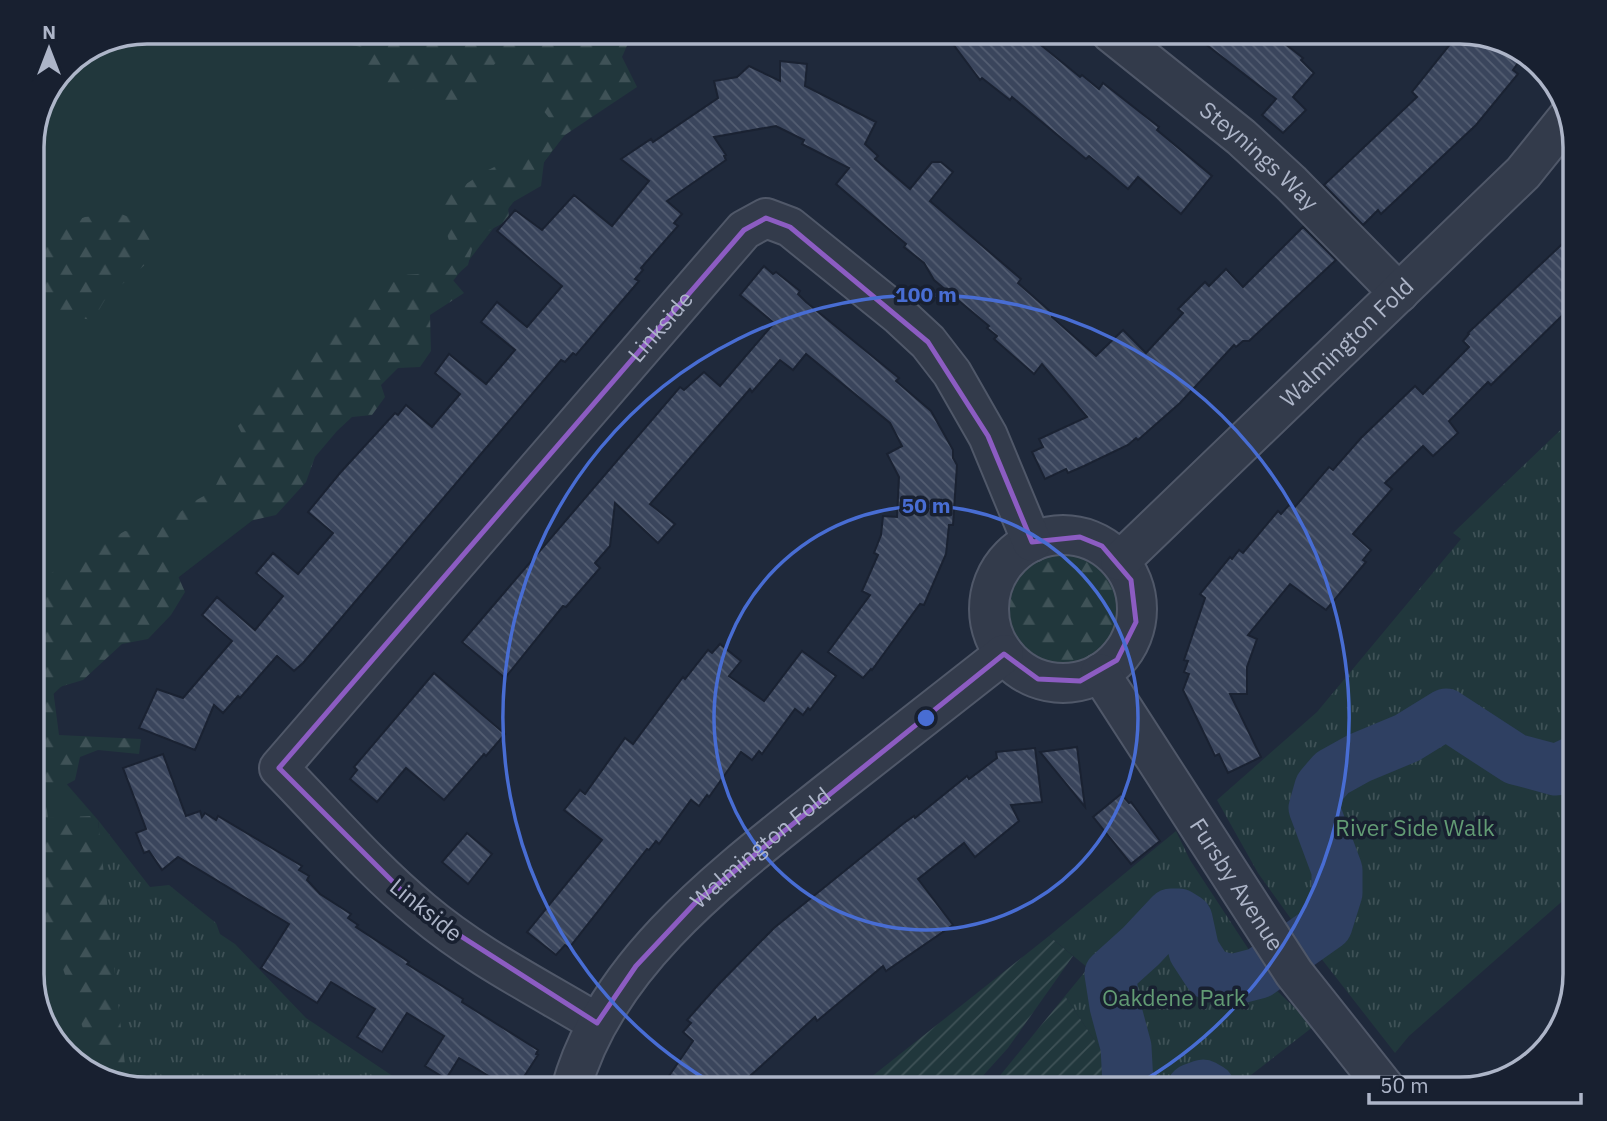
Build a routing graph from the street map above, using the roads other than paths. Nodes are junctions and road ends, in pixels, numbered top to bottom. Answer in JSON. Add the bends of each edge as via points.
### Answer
{"nodes":[{"id":1,"x":1125,"y":44,"type":"edge"},
{"id":2,"x":1561,"y":126,"type":"edge"},
{"id":3,"x":1399,"y":293,"type":"junction"},
{"id":4,"x":1032,"y":541,"type":"junction"},
{"id":5,"x":1120,"y":561,"type":"junction"},
{"id":6,"x":1004,"y":654,"type":"junction"},
{"id":7,"x":1100,"y":673,"type":"junction"},
{"id":8,"x":597,"y":1023,"type":"junction"},
{"id":9,"x":575,"y":1077,"type":"edge"},
{"id":10,"x":1376,"y":1077,"type":"edge"}],
"edges":[{"from":1,"to":3,"type":"street","name":"Steynings Way","via":[[1241,137]]},
{"from":2,"to":3,"type":"street","name":"Walmington Fold","via":[[1523,173]]},
{"from":3,"to":5,"type":"street","name":"Walmington Fold"},
{"from":4,"to":5,"type":"street","via":[[1056,535],[1080,537],[1102,546]]},
{"from":4,"to":6,"type":"street","via":[[1014,553],[991,590],[993,634]]},
{"from":4,"to":8,"type":"street","name":"Linkside","via":[[988,436],[952,373],[928,342],[790,227],[766,218],[744,230],[266,769],[423,912]]},
{"from":5,"to":7,"type":"street","via":[[1137,600],[1136,622],[1129,642]]},
{"from":6,"to":7,"type":"street","via":[[1038,679],[1058,683]]},
{"from":6,"to":8,"type":"street","name":"Walmington Fold","via":[[696,902],[636,966]]},
{"from":7,"to":10,"type":"street","name":"Fursby Avenue","via":[[1285,958]]},
{"from":8,"to":9,"type":"street","name":"Walmington Fold"}]}
